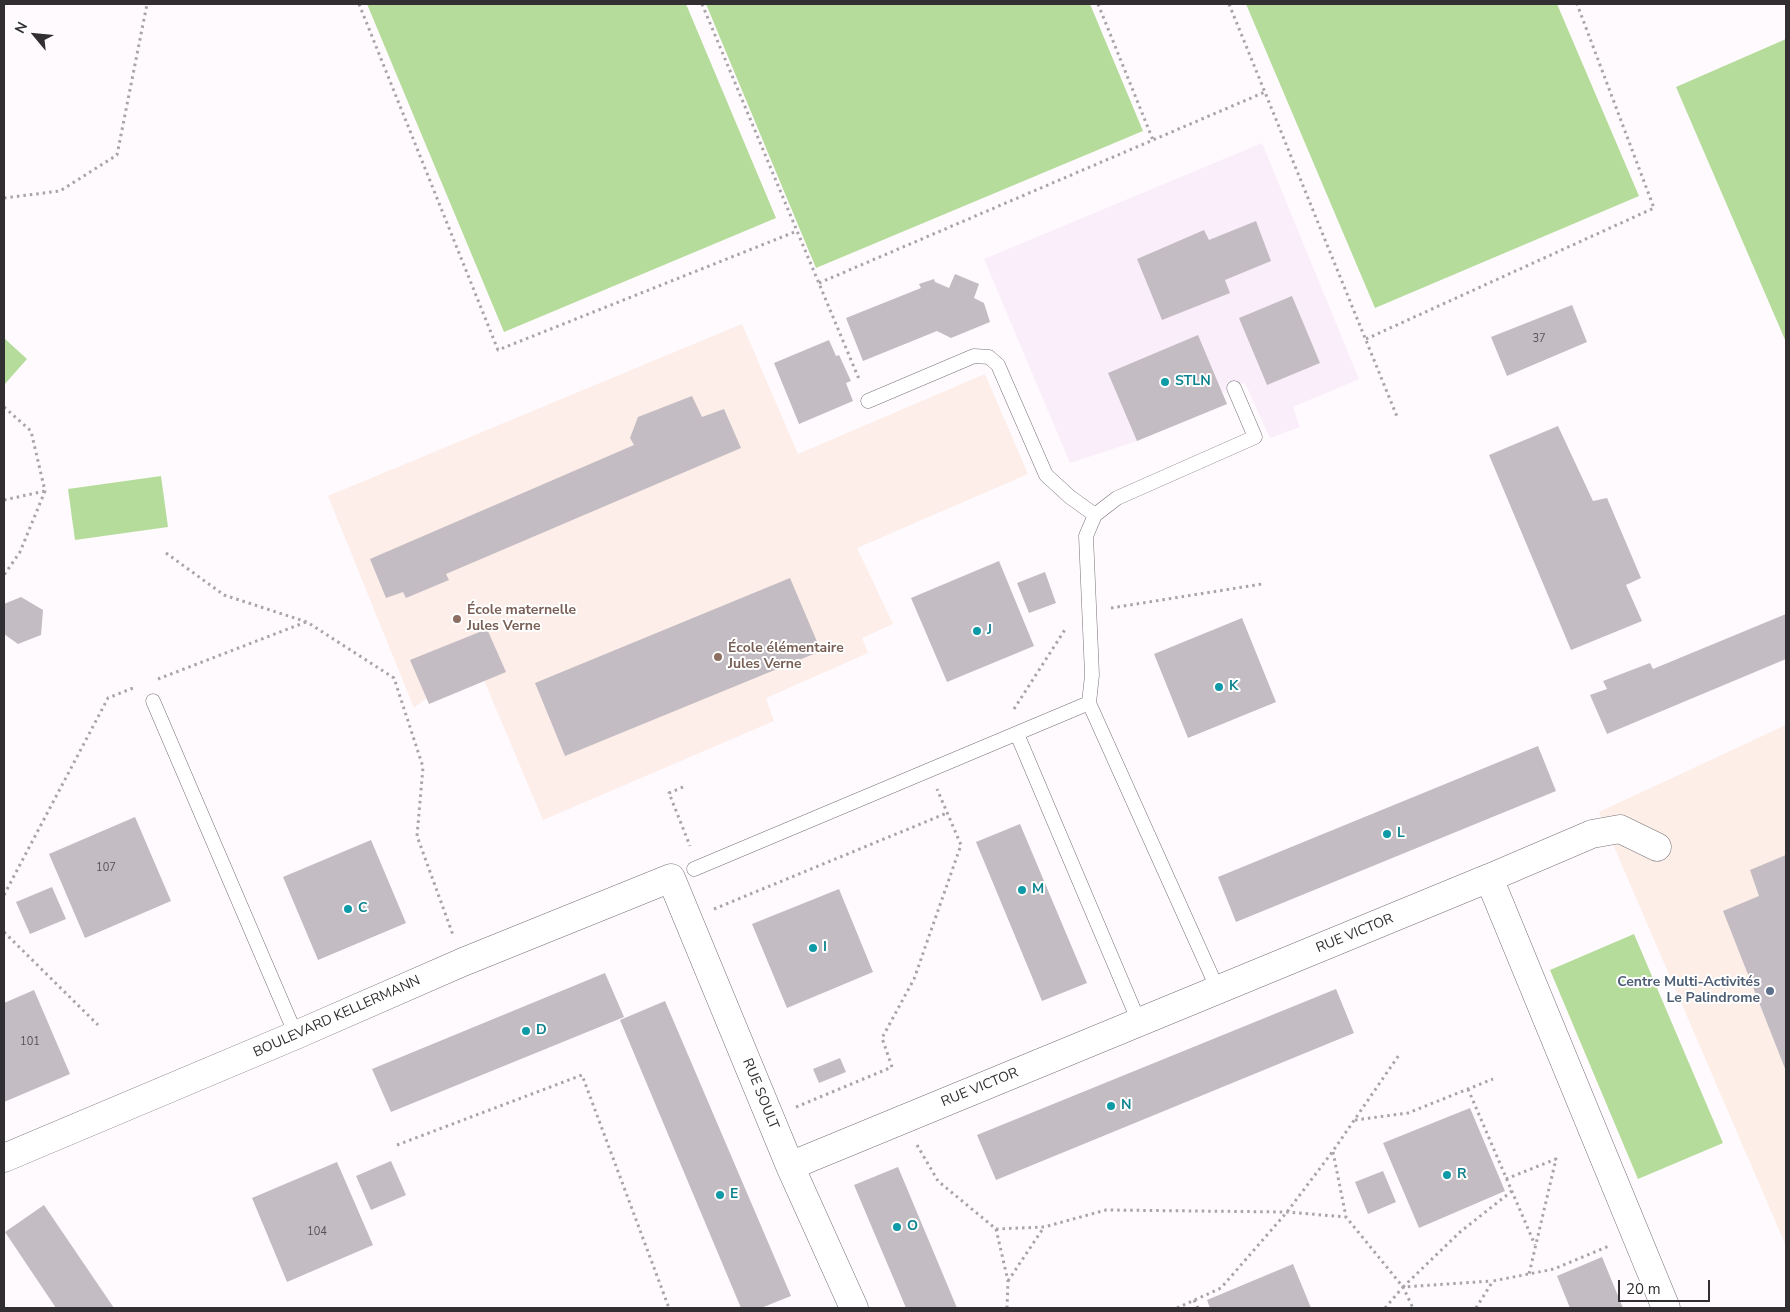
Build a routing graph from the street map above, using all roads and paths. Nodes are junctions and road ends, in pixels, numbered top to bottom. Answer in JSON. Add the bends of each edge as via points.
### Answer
{"nodes":[{"id":1,"x":147,"y":4,"type":"edge"},
{"id":2,"x":359,"y":4,"type":"edge"},
{"id":3,"x":702,"y":4,"type":"edge"},
{"id":4,"x":1098,"y":4,"type":"edge"},
{"id":5,"x":1229,"y":4,"type":"edge"},
{"id":6,"x":1577,"y":4,"type":"edge"},
{"id":7,"x":1265,"y":92,"type":"junction"},
{"id":8,"x":1153,"y":140,"type":"junction"},
{"id":9,"x":4,"y":198,"type":"edge"},
{"id":10,"x":797,"y":231,"type":"junction"},
{"id":11,"x":819,"y":284,"type":"junction"},
{"id":12,"x":1366,"y":339,"type":"junction"},
{"id":13,"x":1234,"y":388,"type":"dead end"},
{"id":14,"x":868,"y":401,"type":"joint"},
{"id":15,"x":4,"y":407,"type":"edge"},
{"id":16,"x":1398,"y":419,"type":"dead end"},
{"id":17,"x":45,"y":491,"type":"junction"},
{"id":18,"x":4,"y":500,"type":"edge"},
{"id":19,"x":1095,"y":515,"type":"junction"},
{"id":20,"x":166,"y":553,"type":"dead end"},
{"id":21,"x":4,"y":575,"type":"edge"},
{"id":22,"x":307,"y":622,"type":"junction"},
{"id":23,"x":155,"y":680,"type":"dead end"},
{"id":24,"x":136,"y":687,"type":"dead end"},
{"id":25,"x":153,"y":700,"type":"dead end"},
{"id":26,"x":1089,"y":703,"type":"junction"},
{"id":27,"x":1017,"y":734,"type":"junction"},
{"id":28,"x":929,"y":770,"type":"junction"},
{"id":29,"x":683,"y":787,"type":"dead end"},
{"id":30,"x":669,"y":793,"type":"dead end"},
{"id":31,"x":947,"y":813,"type":"junction"},
{"id":32,"x":1657,"y":847,"type":"dead end"},
{"id":33,"x":683,"y":873,"type":"junction"},
{"id":34,"x":1489,"y":878,"type":"junction"},
{"id":35,"x":4,"y":894,"type":"edge"},
{"id":36,"x":689,"y":920,"type":"junction"},
{"id":37,"x":4,"y":932,"type":"edge"},
{"id":38,"x":463,"y":962,"type":"junction"},
{"id":39,"x":1218,"y":990,"type":"junction"},
{"id":40,"x":1139,"y":1022,"type":"junction"},
{"id":41,"x":98,"y":1025,"type":"dead end"},
{"id":42,"x":296,"y":1035,"type":"junction"},
{"id":43,"x":1399,"y":1055,"type":"dead end"},
{"id":44,"x":1493,"y":1079,"type":"dead end"},
{"id":45,"x":1468,"y":1089,"type":"junction"},
{"id":46,"x":770,"y":1118,"type":"junction"},
{"id":47,"x":902,"y":1120,"type":"junction"},
{"id":48,"x":1354,"y":1120,"type":"junction"},
{"id":49,"x":397,"y":1144,"type":"dead end"},
{"id":50,"x":1333,"y":1151,"type":"junction"},
{"id":51,"x":4,"y":1158,"type":"edge"},
{"id":52,"x":790,"y":1166,"type":"junction"},
{"id":53,"x":1506,"y":1178,"type":"junction"},
{"id":54,"x":1512,"y":1191,"type":"junction"},
{"id":55,"x":1287,"y":1212,"type":"junction"},
{"id":56,"x":1346,"y":1217,"type":"junction"},
{"id":57,"x":1044,"y":1227,"type":"junction"},
{"id":58,"x":996,"y":1229,"type":"junction"},
{"id":59,"x":1635,"y":1235,"type":"junction"},
{"id":60,"x":1536,"y":1246,"type":"junction"},
{"id":61,"x":1529,"y":1274,"type":"junction"},
{"id":62,"x":1493,"y":1281,"type":"junction"},
{"id":63,"x":1008,"y":1282,"type":"junction"},
{"id":64,"x":1402,"y":1287,"type":"junction"},
{"id":65,"x":1194,"y":1300,"type":"junction"},
{"id":66,"x":669,"y":1308,"type":"edge"},
{"id":67,"x":854,"y":1308,"type":"edge"},
{"id":68,"x":1007,"y":1308,"type":"edge"},
{"id":69,"x":1177,"y":1308,"type":"edge"},
{"id":70,"x":1198,"y":1308,"type":"edge"},
{"id":71,"x":1385,"y":1308,"type":"edge"},
{"id":72,"x":1413,"y":1308,"type":"edge"},
{"id":73,"x":1476,"y":1308,"type":"edge"},
{"id":74,"x":1666,"y":1308,"type":"edge"}],
"edges":[{"from":1,"to":9,"type":"path","via":[[117,155],[60,191]]},
{"from":2,"to":10,"type":"path","via":[[498,350]]},
{"from":3,"to":10,"type":"path"},
{"from":4,"to":8,"type":"path"},
{"from":5,"to":7,"type":"path"},
{"from":6,"to":12,"type":"path","via":[[1654,208]]},
{"from":7,"to":8,"type":"path"},
{"from":7,"to":12,"type":"path"},
{"from":8,"to":11,"type":"path"},
{"from":10,"to":11,"type":"path"},
{"from":11,"to":14,"type":"path"},
{"from":12,"to":16,"type":"path"},
{"from":13,"to":19,"type":"lane","via":[[1255,437],[1116,498]]},
{"from":14,"to":19,"type":"lane","via":[[974,356],[989,357],[998,365],[1046,475]]},
{"from":15,"to":17,"type":"path","via":[[31,431]]},
{"from":17,"to":18,"type":"path"},
{"from":17,"to":21,"type":"path","via":[[20,552]]},
{"from":19,"to":26,"type":"lane","via":[[1086,536],[1092,674]]},
{"from":20,"to":22,"type":"path","via":[[224,595]]},
{"from":22,"to":23,"type":"path"},
{"from":22,"to":38,"type":"path","via":[[394,678],[423,767],[417,836]]},
{"from":24,"to":35,"type":"path","via":[[108,698]]},
{"from":25,"to":42,"type":"lane"},
{"from":26,"to":27,"type":"lane"},
{"from":26,"to":39,"type":"lane"},
{"from":27,"to":28,"type":"lane"},
{"from":27,"to":40,"type":"lane"},
{"from":28,"to":31,"type":"path"},
{"from":28,"to":33,"type":"lane"},
{"from":29,"to":30,"type":"path"},
{"from":31,"to":36,"type":"path"},
{"from":31,"to":46,"type":"path","via":[[961,845],[914,979],[882,1038],[892,1067]]},
{"from":32,"to":34,"type":"street","name":"RUE VICTOR","via":[[1620,829],[1592,834]]},
{"from":33,"to":36,"type":"street","name":"RUE SOULT"},
{"from":33,"to":38,"type":"street","name":"BOULEVARD KELLERMANN"},
{"from":34,"to":39,"type":"street","name":"RUE VICTOR"},
{"from":34,"to":59,"type":"street"},
{"from":36,"to":46,"type":"street","name":"RUE SOULT"},
{"from":37,"to":41,"type":"path"},
{"from":38,"to":42,"type":"street","name":"BOULEVARD KELLERMANN"},
{"from":39,"to":40,"type":"street","name":"RUE VICTOR"},
{"from":40,"to":47,"type":"street","name":"RUE VICTOR"},
{"from":42,"to":51,"type":"street","name":"BOULEVARD KELLERMANN"},
{"from":43,"to":48,"type":"path"},
{"from":44,"to":45,"type":"path"},
{"from":45,"to":48,"type":"path","via":[[1408,1113]]},
{"from":45,"to":53,"type":"path"},
{"from":46,"to":52,"type":"street","name":"RUE SOULT"},
{"from":47,"to":52,"type":"street","name":"RUE VICTOR"},
{"from":47,"to":58,"type":"path","via":[[938,1180]]},
{"from":48,"to":50,"type":"path"},
{"from":49,"to":66,"type":"path","via":[[582,1075]]},
{"from":50,"to":55,"type":"path"},
{"from":50,"to":56,"type":"path"},
{"from":52,"to":67,"type":"street","name":"RUE SOULT"},
{"from":53,"to":54,"type":"path"},
{"from":53,"to":60,"type":"path","via":[[1556,1158]]},
{"from":54,"to":60,"type":"path"},
{"from":54,"to":64,"type":"path","via":[[1460,1232]]},
{"from":55,"to":56,"type":"path"},
{"from":55,"to":57,"type":"path","via":[[1106,1210]]},
{"from":55,"to":65,"type":"path","via":[[1221,1288]]},
{"from":56,"to":64,"type":"path"},
{"from":57,"to":58,"type":"path"},
{"from":57,"to":63,"type":"path"},
{"from":58,"to":63,"type":"path"},
{"from":59,"to":61,"type":"path","via":[[1554,1269]]},
{"from":59,"to":74,"type":"street"},
{"from":60,"to":61,"type":"path"},
{"from":61,"to":62,"type":"path"},
{"from":62,"to":64,"type":"path"},
{"from":62,"to":73,"type":"path"},
{"from":63,"to":68,"type":"path"},
{"from":64,"to":71,"type":"path"},
{"from":64,"to":72,"type":"path"},
{"from":65,"to":69,"type":"path"},
{"from":65,"to":70,"type":"path"}]}
